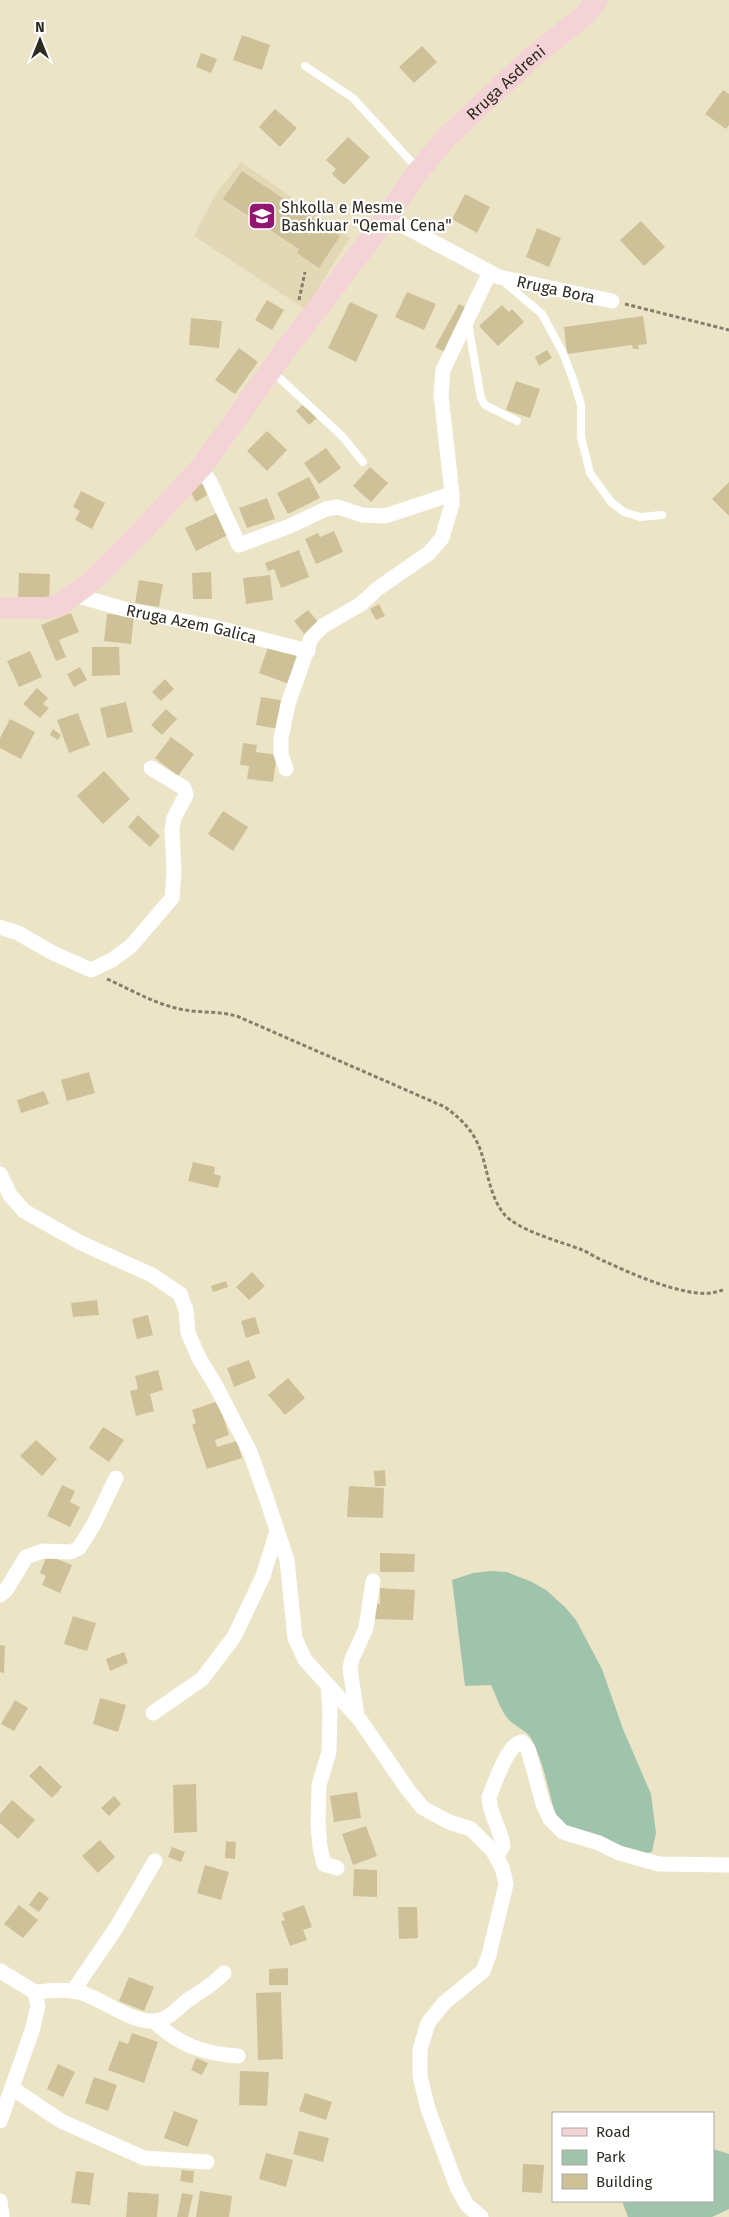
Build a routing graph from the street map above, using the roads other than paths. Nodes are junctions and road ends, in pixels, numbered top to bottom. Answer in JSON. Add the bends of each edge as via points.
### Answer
{"nodes":[{"id":1,"x":597,"y":0,"type":"edge"},
{"id":2,"x":305,"y":66,"type":"dead end"},
{"id":3,"x":419,"y":170,"type":"junction"},
{"id":4,"x":387,"y":217,"type":"junction"},
{"id":5,"x":495,"y":275,"type":"junction"},
{"id":6,"x":612,"y":301,"type":"road end"},
{"id":7,"x":468,"y":322,"type":"junction"},
{"id":8,"x":270,"y":370,"type":"junction"},
{"id":9,"x":517,"y":421,"type":"dead end"},
{"id":10,"x":362,"y":462,"type":"dead end"},
{"id":11,"x":201,"y":467,"type":"junction"},
{"id":12,"x":452,"y":494,"type":"junction"},
{"id":13,"x":662,"y":515,"type":"dead end"},
{"id":14,"x":75,"y":595,"type":"junction"},
{"id":15,"x":0,"y":608,"type":"edge"},
{"id":16,"x":308,"y":651,"type":"junction"},
{"id":17,"x":151,"y":768,"type":"dead end"},
{"id":18,"x":286,"y":769,"type":"dead end"},
{"id":19,"x":0,"y":927,"type":"edge"},
{"id":20,"x":0,"y":1174,"type":"edge"},
{"id":21,"x":116,"y":1478,"type":"dead end"},
{"id":22,"x":277,"y":1531,"type":"junction"},
{"id":23,"x":373,"y":1581,"type":"dead end"},
{"id":24,"x":0,"y":1595,"type":"edge"},
{"id":25,"x":328,"y":1686,"type":"junction"},
{"id":26,"x":153,"y":1713,"type":"dead end"},
{"id":27,"x":357,"y":1716,"type":"junction"},
{"id":28,"x":496,"y":1858,"type":"junction"},
{"id":29,"x":155,"y":1862,"type":"dead end"},
{"id":30,"x":729,"y":1865,"type":"edge"},
{"id":31,"x":337,"y":1868,"type":"dead end"},
{"id":32,"x":0,"y":1972,"type":"edge"},
{"id":33,"x":224,"y":1972,"type":"dead end"},
{"id":34,"x":73,"y":1991,"type":"junction"},
{"id":35,"x":35,"y":1992,"type":"junction"},
{"id":36,"x":155,"y":2022,"type":"junction"},
{"id":37,"x":238,"y":2056,"type":"dead end"},
{"id":38,"x":12,"y":2088,"type":"junction"},
{"id":39,"x":0,"y":2121,"type":"edge"},
{"id":40,"x":207,"y":2162,"type":"dead end"},
{"id":41,"x":0,"y":2202,"type":"edge"},
{"id":42,"x":2,"y":2217,"type":"edge"},
{"id":43,"x":481,"y":2217,"type":"edge"}],
"edges":[{"from":1,"to":3,"type":"street","name":"Rruga Asdreni","via":[[586,14],[530,59],[447,137]]},
{"from":2,"to":3,"type":"lane","via":[[353,98]]},
{"from":3,"to":4,"type":"street","name":"Rruga Asdreni"},
{"from":4,"to":5,"type":"street","name":"Rruga Bora"},
{"from":4,"to":8,"type":"street"},
{"from":5,"to":6,"type":"street","name":"Rruga Bora"},
{"from":5,"to":7,"type":"street"},
{"from":5,"to":13,"type":"lane","name":"Rruga Bora","via":[[542,314],[563,353],[581,405],[581,437],[590,473],[611,502],[624,512],[640,517]]},
{"from":7,"to":9,"type":"lane","via":[[481,398],[485,405]]},
{"from":7,"to":12,"type":"street","via":[[443,370],[441,395]]},
{"from":8,"to":10,"type":"lane","via":[[342,436]]},
{"from":8,"to":11,"type":"street"},
{"from":11,"to":12,"type":"street","via":[[239,545],[326,509],[338,507],[362,515],[385,516]]},
{"from":11,"to":14,"type":"street","via":[[130,543]]},
{"from":12,"to":16,"type":"street","via":[[442,538],[429,553],[361,604],[323,626],[311,638]]},
{"from":14,"to":15,"type":"street","via":[[60,606]]},
{"from":14,"to":16,"type":"street","name":"Rruga Azem Galica"},
{"from":16,"to":18,"type":"street","via":[[288,704],[281,738],[281,754]]},
{"from":17,"to":19,"type":"street","via":[[184,788],[186,795],[172,829],[172,898],[131,946],[91,970]]},
{"from":20,"to":22,"type":"street","via":[[10,1195],[24,1211],[81,1243],[152,1275],[180,1294],[186,1310],[188,1333],[250,1452]]},
{"from":21,"to":24,"type":"street","via":[[79,1548],[70,1552],[34,1552],[26,1557]]},
{"from":22,"to":25,"type":"street","via":[[287,1560],[295,1638],[305,1660]]},
{"from":22,"to":26,"type":"street","via":[[260,1583],[234,1637],[202,1679]]},
{"from":23,"to":27,"type":"street","via":[[366,1628],[350,1668]]},
{"from":25,"to":27,"type":"street"},
{"from":25,"to":31,"type":"street","via":[[329,1752],[319,1785],[318,1836],[324,1864]]},
{"from":27,"to":28,"type":"street","via":[[423,1808],[471,1829]]},
{"from":28,"to":30,"type":"street","via":[[504,1846],[489,1797],[510,1749],[522,1742],[528,1749],[543,1804],[550,1819],[563,1832],[660,1864]]},
{"from":28,"to":43,"type":"street","via":[[506,1884],[483,1971],[444,2004],[428,2023],[420,2049],[420,2076],[428,2109],[457,2187],[467,2205]]},
{"from":29,"to":34,"type":"street"},
{"from":32,"to":35,"type":"street"},
{"from":33,"to":36,"type":"street","via":[[165,2019]]},
{"from":34,"to":35,"type":"street"},
{"from":34,"to":36,"type":"street","via":[[144,2021]]},
{"from":35,"to":38,"type":"street","via":[[38,2006]]},
{"from":36,"to":37,"type":"street","via":[[168,2035],[185,2044],[212,2053]]},
{"from":38,"to":39,"type":"street"},
{"from":38,"to":40,"type":"street","via":[[61,2121],[144,2158]]},
{"from":41,"to":42,"type":"street"}]}
